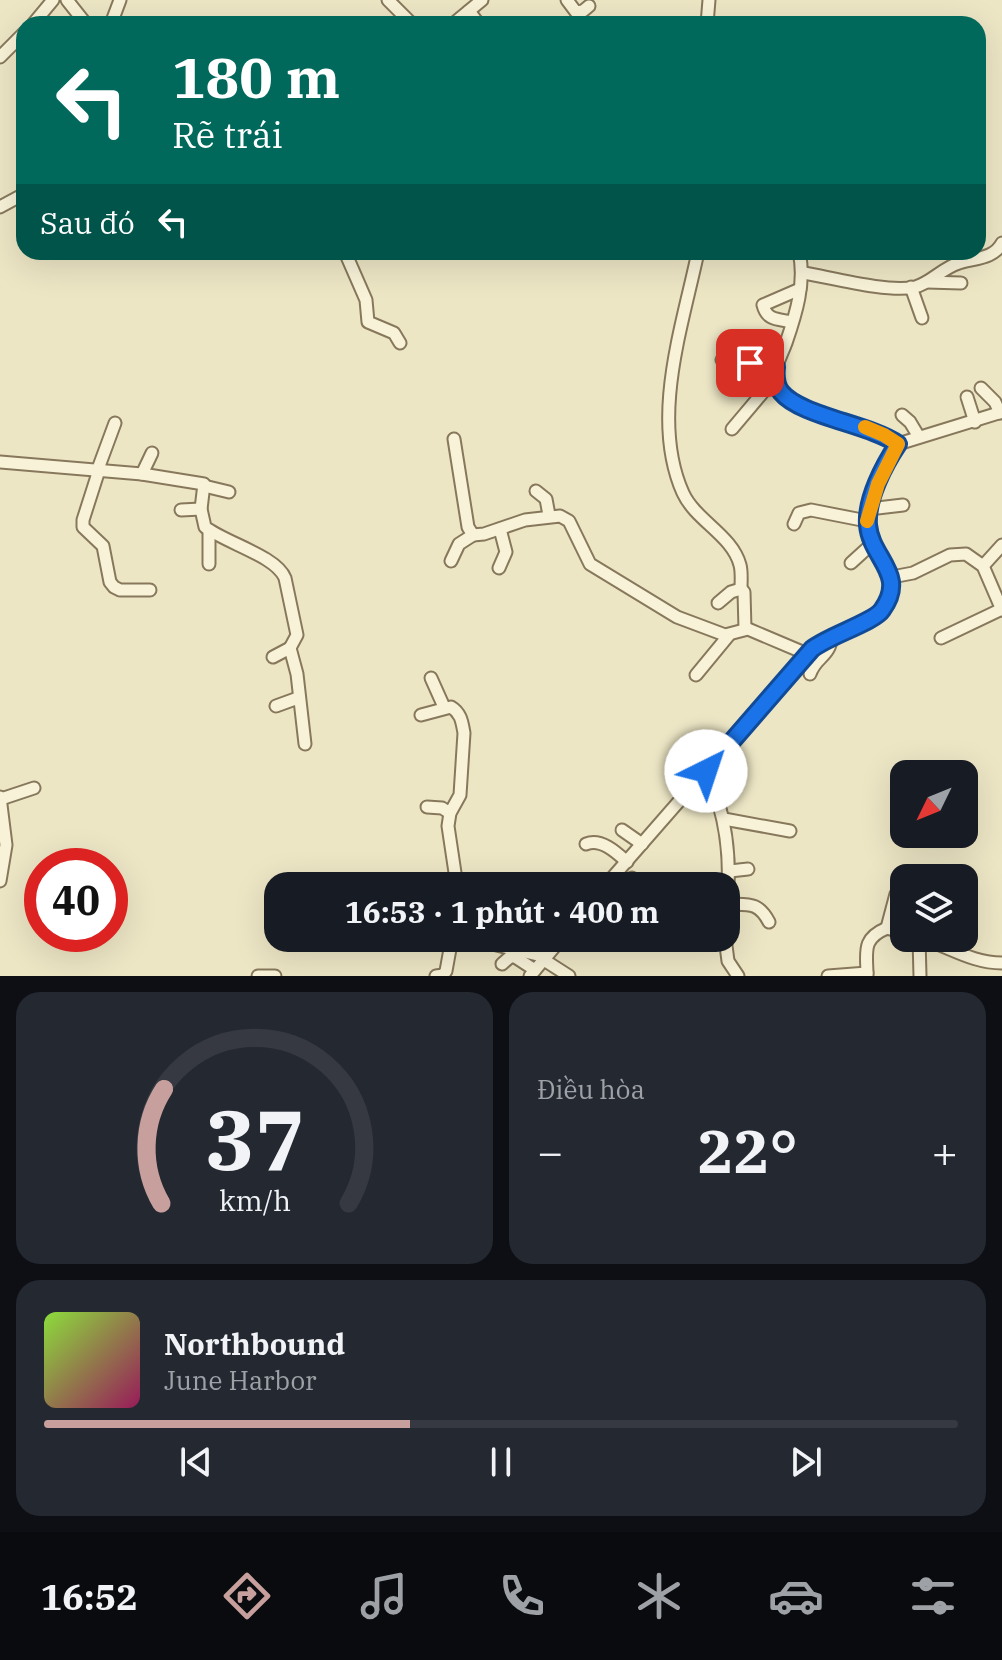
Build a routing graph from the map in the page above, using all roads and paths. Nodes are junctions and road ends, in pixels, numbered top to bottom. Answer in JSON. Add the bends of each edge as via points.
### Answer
{"nodes":[{"id":1,"x":53,"y":0,"type":"edge"},
{"id":2,"x":67,"y":0,"type":"edge"},
{"id":3,"x":388,"y":0,"type":"edge"},
{"id":4,"x":567,"y":0,"type":"edge"},
{"id":5,"x":589,"y":6,"type":"dead end"},
{"id":6,"x":40,"y":16,"type":"edge"},
{"id":7,"x":80,"y":16,"type":"edge"},
{"id":8,"x":404,"y":16,"type":"edge"},
{"id":9,"x":16,"y":41,"type":"edge"},
{"id":10,"x":0,"y":57,"type":"edge"},
{"id":11,"x":1002,"y":244,"type":"edge"},
{"id":12,"x":986,"y":256,"type":"edge"},
{"id":13,"x":348,"y":260,"type":"edge"},
{"id":14,"x":696,"y":260,"type":"edge"},
{"id":15,"x":801,"y":260,"type":"edge"},
{"id":16,"x":974,"y":260,"type":"edge"},
{"id":17,"x":804,"y":273,"type":"junction"},
{"id":18,"x":927,"y":282,"type":"junction"},
{"id":19,"x":961,"y":283,"type":"dead end"},
{"id":20,"x":911,"y":287,"type":"junction"},
{"id":21,"x":800,"y":289,"type":"junction"},
{"id":22,"x":922,"y":318,"type":"dead end"},
{"id":23,"x":792,"y":322,"type":"junction"},
{"id":24,"x":400,"y":343,"type":"dead end"},
{"id":25,"x":722,"y":360,"type":"dead end"},
{"id":26,"x":776,"y":372,"type":"junction"},
{"id":27,"x":981,"y":388,"type":"dead end"},
{"id":28,"x":967,"y":397,"type":"dead end"},
{"id":29,"x":1001,"y":413,"type":"edge"},
{"id":30,"x":902,"y":415,"type":"dead end"},
{"id":31,"x":975,"y":422,"type":"junction"},
{"id":32,"x":115,"y":423,"type":"dead end"},
{"id":33,"x":732,"y":429,"type":"dead end"},
{"id":34,"x":919,"y":437,"type":"junction"},
{"id":35,"x":454,"y":439,"type":"dead end"},
{"id":36,"x":898,"y":444,"type":"junction"},
{"id":37,"x":152,"y":453,"type":"dead end"},
{"id":38,"x":0,"y":462,"type":"edge"},
{"id":39,"x":98,"y":469,"type":"junction"},
{"id":40,"x":142,"y":474,"type":"junction"},
{"id":41,"x":204,"y":486,"type":"junction"},
{"id":42,"x":536,"y":491,"type":"dead end"},
{"id":43,"x":229,"y":492,"type":"dead end"},
{"id":44,"x":903,"y":505,"type":"dead end"},
{"id":45,"x":201,"y":509,"type":"junction"},
{"id":46,"x":181,"y":510,"type":"dead end"},
{"id":47,"x":549,"y":515,"type":"junction"},
{"id":48,"x":868,"y":515,"type":"junction"},
{"id":49,"x":794,"y":524,"type":"dead end"},
{"id":50,"x":500,"y":529,"type":"junction"},
{"id":51,"x":209,"y":531,"type":"junction"},
{"id":52,"x":473,"y":535,"type":"junction"},
{"id":53,"x":873,"y":543,"type":"junction"},
{"id":54,"x":1002,"y":545,"type":"edge"},
{"id":55,"x":451,"y":561,"type":"dead end"},
{"id":56,"x":851,"y":563,"type":"dead end"},
{"id":57,"x":209,"y":564,"type":"dead end"},
{"id":58,"x":983,"y":566,"type":"junction"},
{"id":59,"x":499,"y":568,"type":"dead end"},
{"id":60,"x":892,"y":577,"type":"junction"},
{"id":61,"x":741,"y":589,"type":"junction"},
{"id":62,"x":150,"y":590,"type":"dead end"},
{"id":63,"x":718,"y":603,"type":"dead end"},
{"id":64,"x":1002,"y":609,"type":"edge"},
{"id":65,"x":745,"y":629,"type":"junction"},
{"id":66,"x":729,"y":635,"type":"junction"},
{"id":67,"x":832,"y":635,"type":"junction"},
{"id":68,"x":941,"y":638,"type":"dead end"},
{"id":69,"x":290,"y":648,"type":"junction"},
{"id":70,"x":807,"y":654,"type":"junction"},
{"id":71,"x":273,"y":657,"type":"dead end"},
{"id":72,"x":810,"y":674,"type":"dead end"},
{"id":73,"x":696,"y":675,"type":"dead end"},
{"id":74,"x":431,"y":678,"type":"dead end"},
{"id":75,"x":298,"y":698,"type":"junction"},
{"id":76,"x":276,"y":706,"type":"dead end"},
{"id":77,"x":444,"y":707,"type":"junction"},
{"id":78,"x":421,"y":715,"type":"dead end"},
{"id":79,"x":305,"y":744,"type":"dead end"},
{"id":80,"x":681,"y":757,"type":"dead end"},
{"id":81,"x":706,"y":770,"type":"junction"},
{"id":82,"x":34,"y":788,"type":"dead end"},
{"id":83,"x":0,"y":798,"type":"edge"},
{"id":84,"x":427,"y":807,"type":"dead end"},
{"id":85,"x":450,"y":813,"type":"junction"},
{"id":86,"x":724,"y":819,"type":"junction"},
{"id":87,"x":622,"y":830,"type":"dead end"},
{"id":88,"x":790,"y":831,"type":"dead end"},
{"id":89,"x":586,"y":844,"type":"dead end"},
{"id":90,"x":642,"y":844,"type":"junction"},
{"id":91,"x":627,"y":862,"type":"junction"},
{"id":92,"x":748,"y":869,"type":"dead end"},
{"id":93,"x":730,"y":871,"type":"joint"},
{"id":94,"x":454,"y":872,"type":"edge"},
{"id":95,"x":619,"y":872,"type":"edge"},
{"id":96,"x":0,"y":881,"type":"edge"},
{"id":97,"x":740,"y":907,"type":"edge"},
{"id":98,"x":890,"y":917,"type":"edge"},
{"id":99,"x":769,"y":922,"type":"dead end"},
{"id":100,"x":887,"y":928,"type":"junction"},
{"id":101,"x":890,"y":929,"type":"edge"},
{"id":102,"x":449,"y":952,"type":"edge"},
{"id":103,"x":522,"y":952,"type":"edge"},
{"id":104,"x":550,"y":952,"type":"edge"},
{"id":105,"x":727,"y":952,"type":"edge"},
{"id":106,"x":920,"y":952,"type":"edge"},
{"id":107,"x":958,"y":952,"type":"edge"},
{"id":108,"x":545,"y":958,"type":"junction"},
{"id":109,"x":1002,"y":963,"type":"edge"},
{"id":110,"x":502,"y":964,"type":"dead end"},
{"id":111,"x":533,"y":973,"type":"edge"},
{"id":112,"x":867,"y":974,"type":"edge"},
{"id":113,"x":736,"y":975,"type":"edge"},
{"id":114,"x":258,"y":976,"type":"edge"},
{"id":115,"x":275,"y":976,"type":"edge"},
{"id":116,"x":436,"y":976,"type":"edge"},
{"id":117,"x":569,"y":976,"type":"edge"},
{"id":118,"x":828,"y":976,"type":"edge"},
{"id":119,"x":920,"y":976,"type":"edge"}],
"edges":[{"from":1,"to":6,"type":"street"},
{"from":2,"to":7,"type":"street"},
{"from":3,"to":8,"type":"street"},
{"from":4,"to":5,"type":"street","via":[[576,12]]},
{"from":9,"to":10,"type":"street"},
{"from":11,"to":12,"type":"street"},
{"from":13,"to":24,"type":"street","via":[[366,300],[368,322],[394,333]]},
{"from":14,"to":61,"type":"street","via":[[669,395],[668,437],[683,493],[735,554]]},
{"from":15,"to":17,"type":"street"},
{"from":16,"to":18,"type":"street","via":[[945,269]]},
{"from":17,"to":20,"type":"street"},
{"from":17,"to":21,"type":"street"},
{"from":18,"to":19,"type":"street"},
{"from":18,"to":20,"type":"street"},
{"from":20,"to":22,"type":"street"},
{"from":21,"to":23,"type":"street"},
{"from":21,"to":23,"type":"street","via":[[763,305],[771,318]]},
{"from":23,"to":26,"type":"street"},
{"from":25,"to":26,"type":"street"},
{"from":26,"to":33,"type":"street"},
{"from":26,"to":36,"type":"street","via":[[779,390],[789,399]]},
{"from":27,"to":29,"type":"street"},
{"from":28,"to":31,"type":"street"},
{"from":29,"to":31,"type":"street"},
{"from":30,"to":34,"type":"street"},
{"from":31,"to":34,"type":"street"},
{"from":32,"to":39,"type":"street"},
{"from":34,"to":36,"type":"street"},
{"from":35,"to":52,"type":"street"},
{"from":36,"to":48,"type":"street"},
{"from":37,"to":40,"type":"street"},
{"from":38,"to":39,"type":"street"},
{"from":39,"to":40,"type":"street"},
{"from":39,"to":62,"type":"street","via":[[83,527],[103,546],[114,587]]},
{"from":40,"to":41,"type":"street"},
{"from":41,"to":43,"type":"street"},
{"from":41,"to":45,"type":"street"},
{"from":42,"to":47,"type":"street","via":[[546,499]]},
{"from":44,"to":48,"type":"street"},
{"from":45,"to":46,"type":"street"},
{"from":45,"to":51,"type":"street"},
{"from":47,"to":50,"type":"street"},
{"from":47,"to":66,"type":"street","via":[[569,521],[585,558],[604,574],[677,617]]},
{"from":48,"to":49,"type":"street","via":[[811,510],[799,513]]},
{"from":48,"to":53,"type":"street"},
{"from":50,"to":52,"type":"street"},
{"from":50,"to":59,"type":"street","via":[[506,552]]},
{"from":51,"to":57,"type":"street"},
{"from":51,"to":69,"type":"street","via":[[282,571],[297,635]]},
{"from":52,"to":55,"type":"street","via":[[459,544]]},
{"from":53,"to":56,"type":"street"},
{"from":53,"to":60,"type":"street"},
{"from":54,"to":58,"type":"street"},
{"from":58,"to":60,"type":"street","via":[[959,553]]},
{"from":58,"to":64,"type":"street"},
{"from":60,"to":67,"type":"street","via":[[880,614]]},
{"from":61,"to":63,"type":"street"},
{"from":61,"to":65,"type":"street"},
{"from":64,"to":68,"type":"street"},
{"from":65,"to":66,"type":"street"},
{"from":65,"to":70,"type":"street"},
{"from":66,"to":73,"type":"street"},
{"from":67,"to":70,"type":"street"},
{"from":67,"to":72,"type":"street","via":[[829,652]]},
{"from":69,"to":71,"type":"street"},
{"from":69,"to":75,"type":"street"},
{"from":70,"to":81,"type":"street"},
{"from":74,"to":77,"type":"street"},
{"from":75,"to":76,"type":"street"},
{"from":75,"to":79,"type":"street"},
{"from":77,"to":78,"type":"street"},
{"from":77,"to":85,"type":"street","via":[[456,710],[464,733],[460,795]]},
{"from":80,"to":81,"type":"street","via":[[694,758]]},
{"from":81,"to":86,"type":"street"},
{"from":81,"to":90,"type":"street"},
{"from":82,"to":83,"type":"street"},
{"from":83,"to":96,"type":"street","via":[[6,845]]},
{"from":84,"to":85,"type":"street"},
{"from":85,"to":94,"type":"street"},
{"from":86,"to":88,"type":"street"},
{"from":86,"to":93,"type":"street"},
{"from":87,"to":90,"type":"street"},
{"from":89,"to":91,"type":"street","via":[[612,849]]},
{"from":90,"to":91,"type":"street"},
{"from":91,"to":95,"type":"street"},
{"from":92,"to":93,"type":"street"},
{"from":97,"to":99,"type":"street","via":[[761,908]]},
{"from":98,"to":100,"type":"street"},
{"from":100,"to":101,"type":"street"},
{"from":100,"to":112,"type":"street","via":[[867,943]]},
{"from":102,"to":116,"type":"street","via":[[446,971]]},
{"from":103,"to":108,"type":"street"},
{"from":104,"to":108,"type":"street"},
{"from":105,"to":113,"type":"street"},
{"from":106,"to":119,"type":"street"},
{"from":107,"to":109,"type":"street","via":[[977,962]]},
{"from":108,"to":111,"type":"street"},
{"from":108,"to":117,"type":"street"},
{"from":110,"to":111,"type":"street","via":[[515,957]]},
{"from":112,"to":118,"type":"street"},
{"from":114,"to":115,"type":"street"}]}
